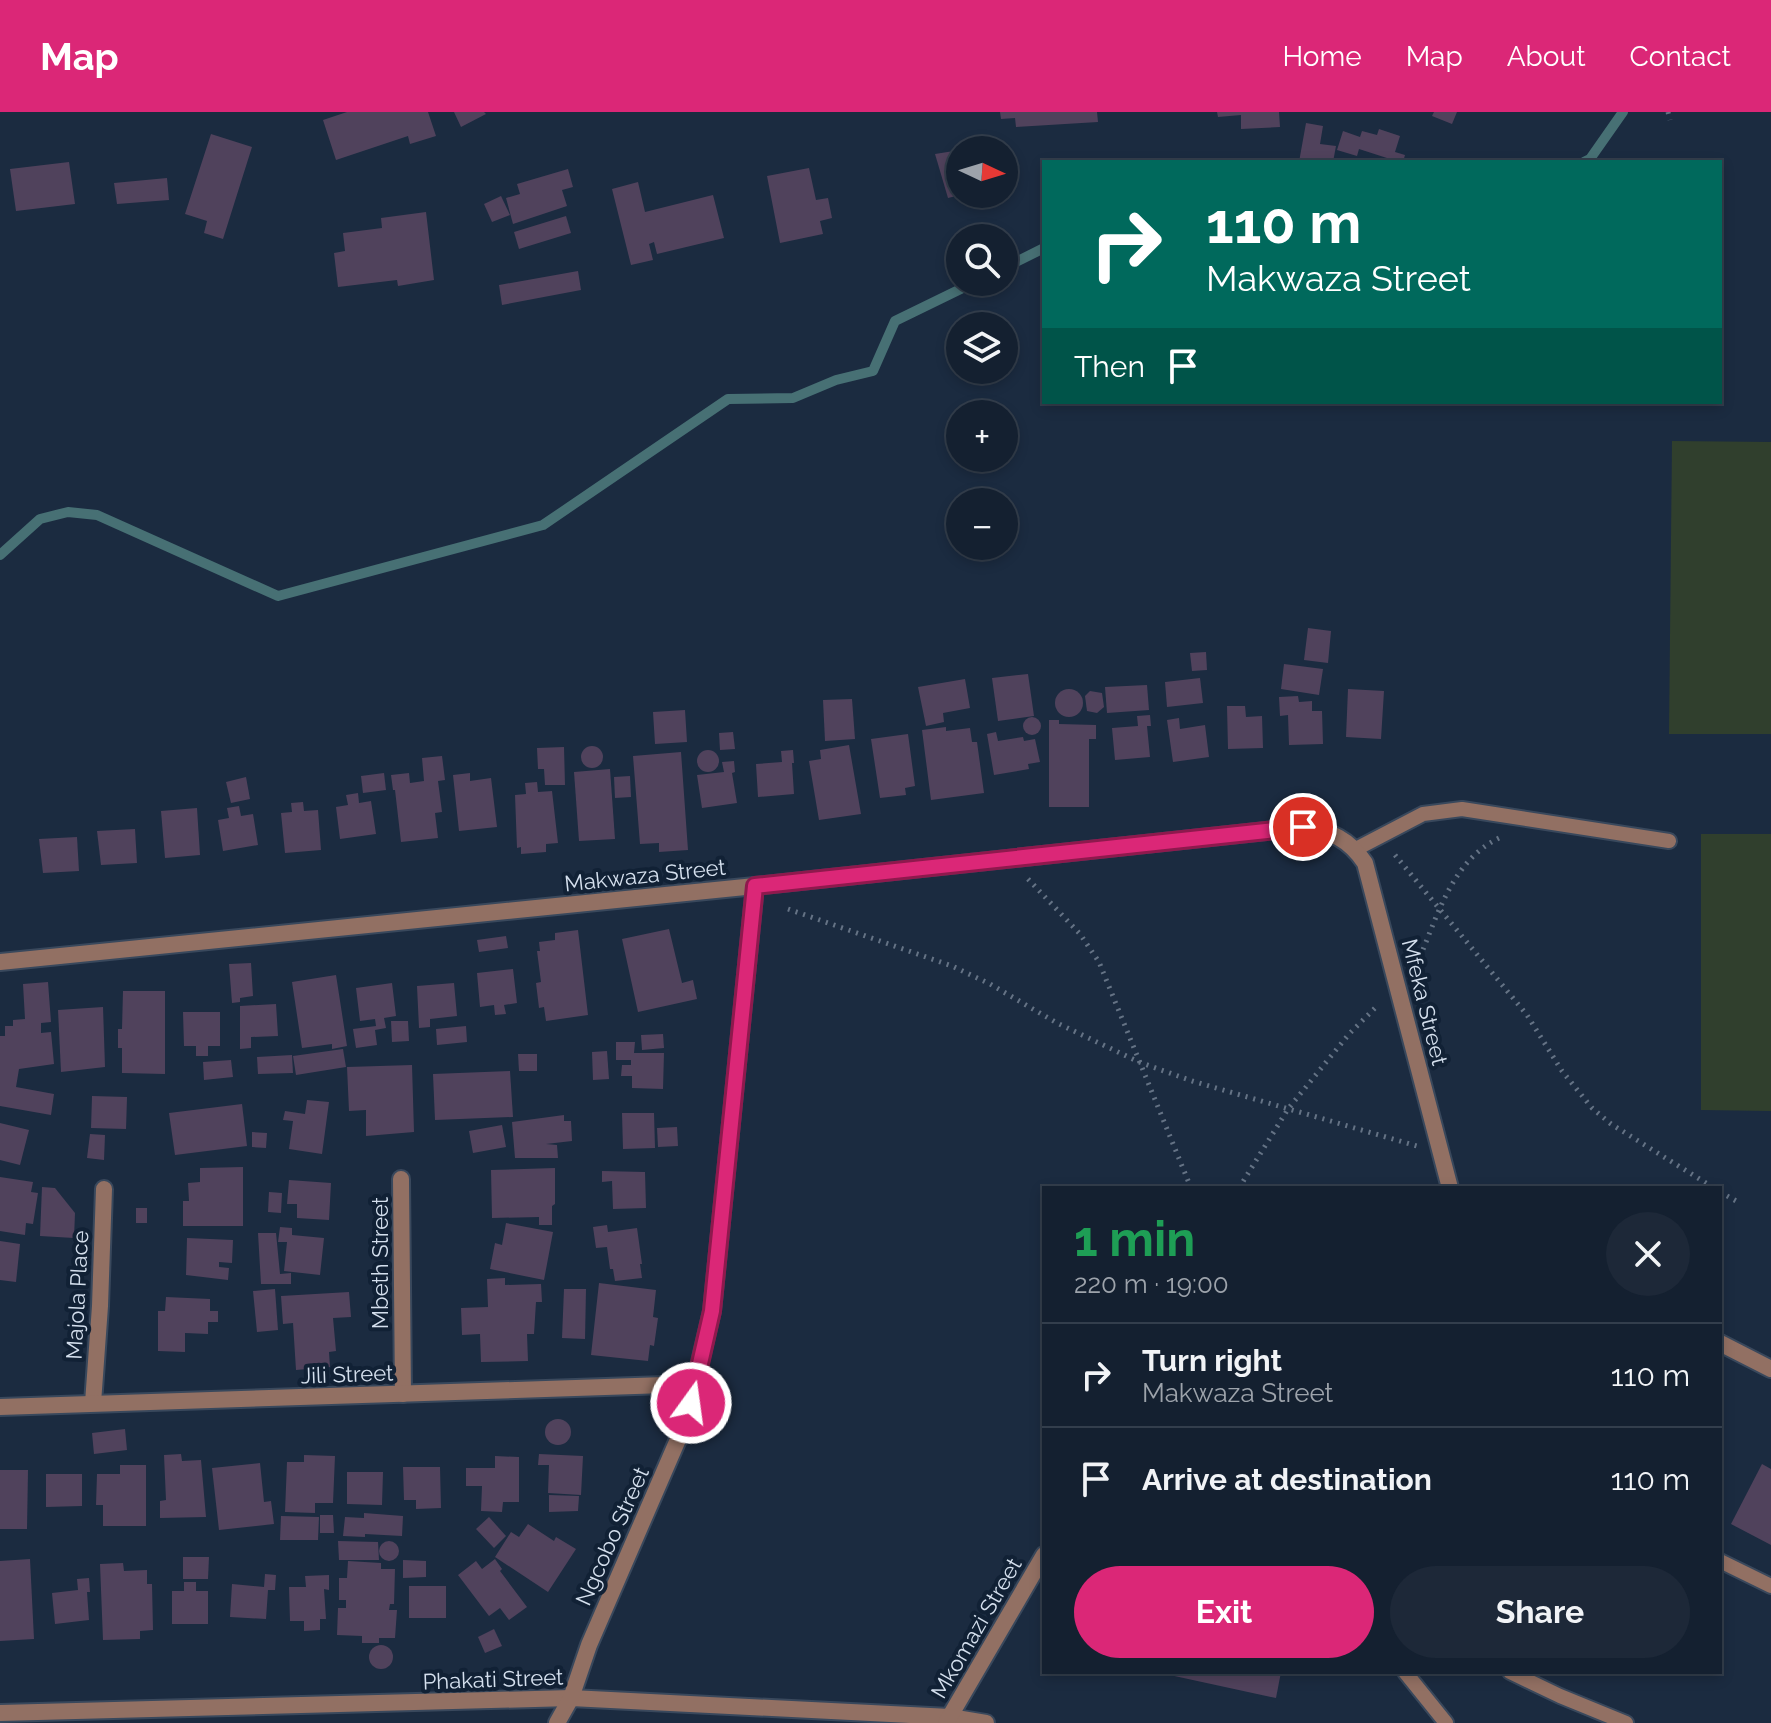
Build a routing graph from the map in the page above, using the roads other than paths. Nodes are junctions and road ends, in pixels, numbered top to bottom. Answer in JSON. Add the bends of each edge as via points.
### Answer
{"nodes":[{"id":1,"x":1341,"y":837,"type":"joint"},
{"id":2,"x":1669,"y":841,"type":"dead end"},
{"id":3,"x":1356,"y":849,"type":"junction"},
{"id":4,"x":754,"y":891,"type":"junction"},
{"id":5,"x":0,"y":962,"type":"edge"},
{"id":6,"x":401,"y":1179,"type":"dead end"},
{"id":7,"x":1449,"y":1186,"type":"edge"},
{"id":8,"x":104,"y":1189,"type":"dead end"},
{"id":9,"x":1722,"y":1344,"type":"edge"},
{"id":10,"x":1771,"y":1369,"type":"edge"},
{"id":11,"x":695,"y":1384,"type":"junction"},
{"id":12,"x":403,"y":1394,"type":"junction"},
{"id":13,"x":93,"y":1403,"type":"junction"},
{"id":14,"x":0,"y":1407,"type":"edge"},
{"id":15,"x":1042,"y":1558,"type":"edge"},
{"id":16,"x":1722,"y":1562,"type":"edge"},
{"id":17,"x":1771,"y":1586,"type":"edge"},
{"id":18,"x":1407,"y":1674,"type":"edge"},
{"id":19,"x":1514,"y":1674,"type":"edge"},
{"id":20,"x":571,"y":1698,"type":"junction"},
{"id":21,"x":244,"y":1708,"type":"junction"},
{"id":22,"x":0,"y":1713,"type":"edge"},
{"id":23,"x":948,"y":1720,"type":"edge"},
{"id":24,"x":236,"y":1723,"type":"edge"},
{"id":25,"x":557,"y":1723,"type":"edge"},
{"id":26,"x":986,"y":1723,"type":"edge"},
{"id":27,"x":1446,"y":1723,"type":"edge"},
{"id":28,"x":1626,"y":1723,"type":"edge"}],
"edges":[{"from":1,"to":3,"type":"street","name":"Mfeka Street"},
{"from":1,"to":4,"type":"street","name":"Makwaza Street","via":[[1303,827]]},
{"from":2,"to":3,"type":"lane","via":[[1462,809],[1423,814]]},
{"from":3,"to":7,"type":"street","name":"Mfeka Street","via":[[1373,888]]},
{"from":4,"to":5,"type":"street","name":"Makwaza Street"},
{"from":4,"to":11,"type":"street","name":"Ngcobo Street","via":[[712,1311]]},
{"from":6,"to":12,"type":"street","name":"Mbeth Street"},
{"from":8,"to":13,"type":"street","name":"Majola Place"},
{"from":9,"to":10,"type":"street"},
{"from":11,"to":12,"type":"street","name":"Jili Street"},
{"from":11,"to":20,"type":"street","name":"Ngcobo Street","via":[[686,1421]]},
{"from":12,"to":13,"type":"street","name":"Jili Street"},
{"from":13,"to":14,"type":"street","name":"Jili Street"},
{"from":15,"to":23,"type":"street","name":"Mkomazi Street"},
{"from":16,"to":17,"type":"lane"},
{"from":18,"to":27,"type":"lane"},
{"from":19,"to":28,"type":"lane"},
{"from":20,"to":21,"type":"street","name":"Phakati Street"},
{"from":20,"to":23,"type":"street","name":"Phakati Street"},
{"from":20,"to":25,"type":"street","name":"Ngcobo Street"},
{"from":21,"to":22,"type":"street","name":"Phakati Street"},
{"from":21,"to":24,"type":"street"},
{"from":23,"to":26,"type":"street","name":"Phakati Street"}]}
